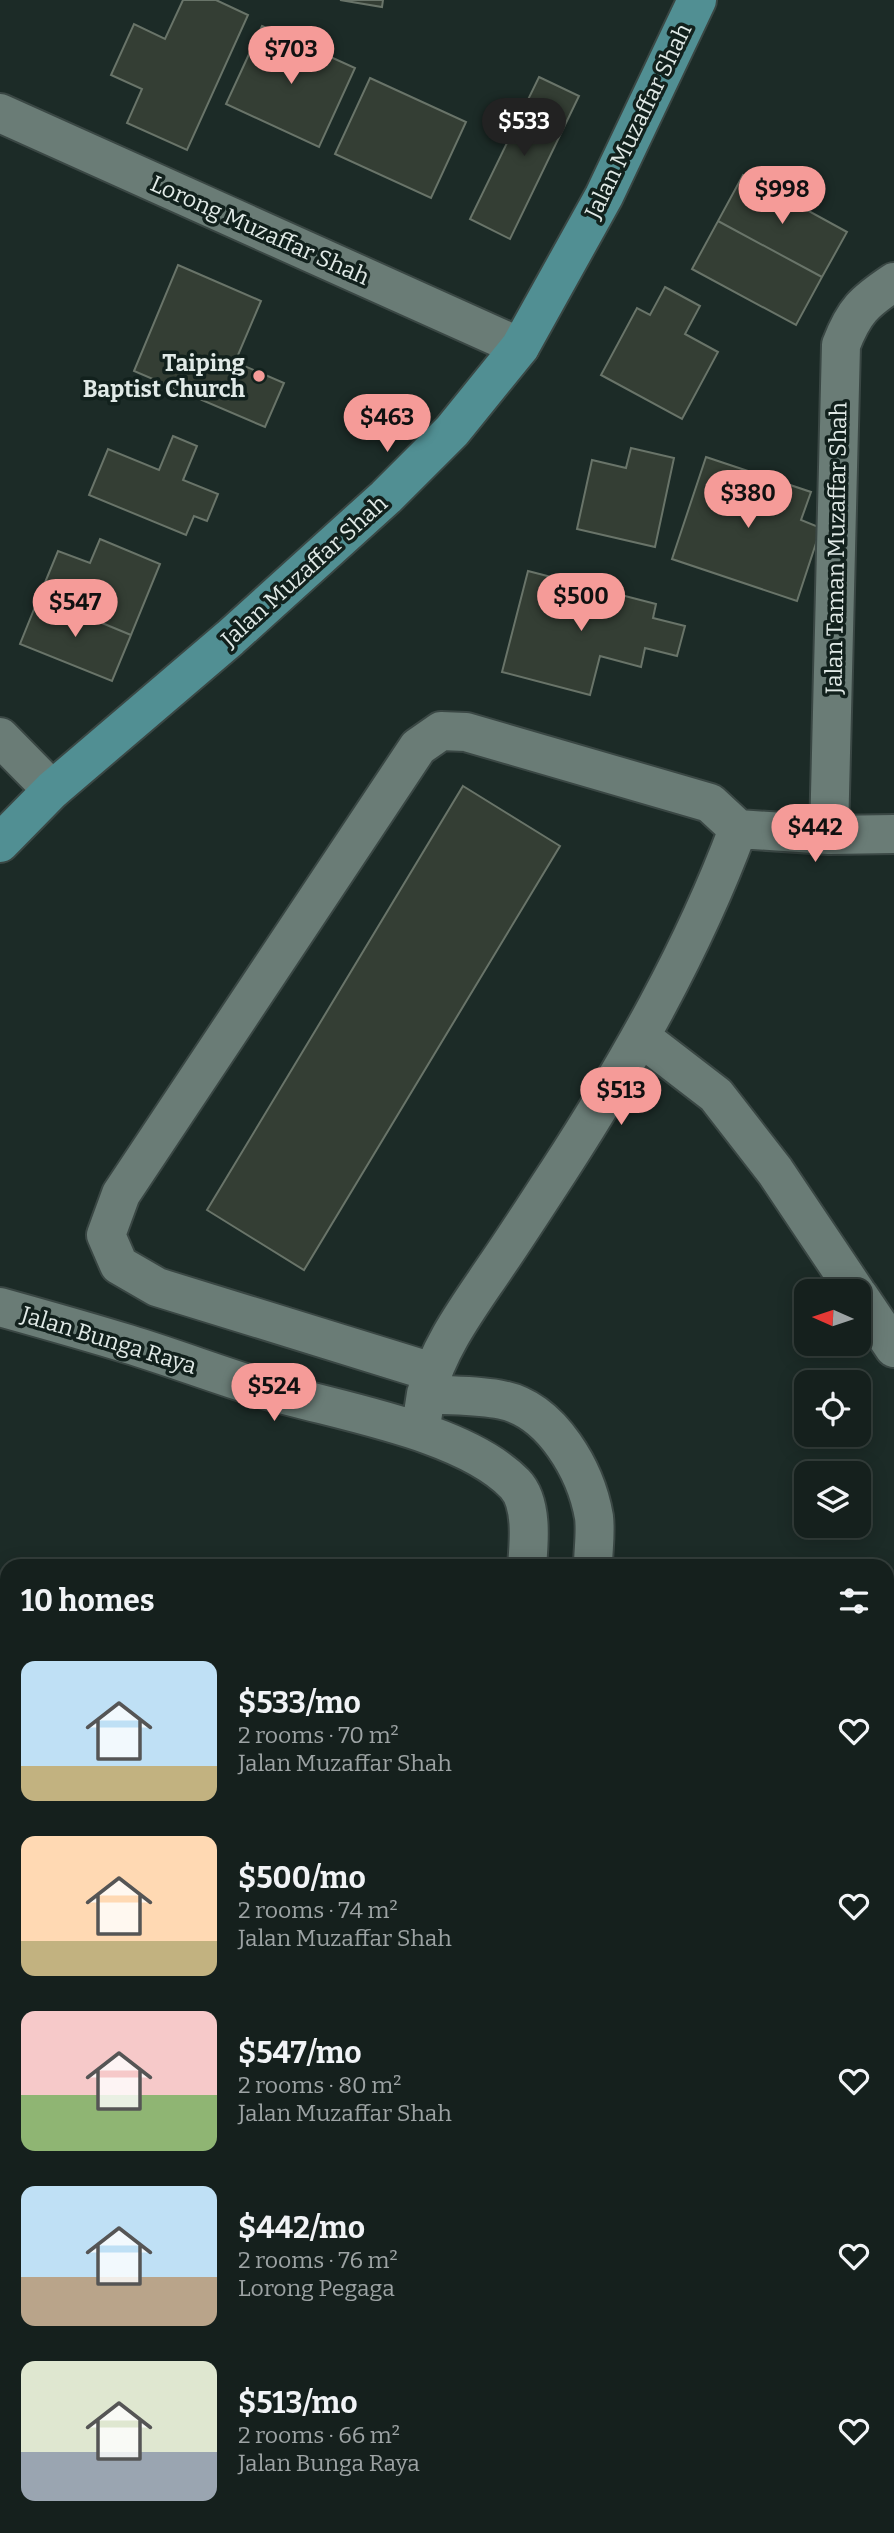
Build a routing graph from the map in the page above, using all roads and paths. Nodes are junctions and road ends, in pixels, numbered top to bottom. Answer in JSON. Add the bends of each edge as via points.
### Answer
{"nodes":[{"id":1,"x":697,"y":0,"type":"edge"},
{"id":2,"x":0,"y":113,"type":"edge"},
{"id":3,"x":894,"y":282,"type":"edge"},
{"id":4,"x":520,"y":347,"type":"junction"},
{"id":5,"x":0,"y":737,"type":"edge"},
{"id":6,"x":52,"y":790,"type":"junction"},
{"id":7,"x":738,"y":829,"type":"junction"},
{"id":8,"x":894,"y":834,"type":"edge"},
{"id":9,"x":829,"y":835,"type":"junction"},
{"id":10,"x":0,"y":843,"type":"edge"},
{"id":11,"x":642,"y":1038,"type":"junction"},
{"id":12,"x":847,"y":1279,"type":"edge"},
{"id":13,"x":0,"y":1307,"type":"edge"},
{"id":14,"x":872,"y":1315,"type":"edge"},
{"id":15,"x":894,"y":1348,"type":"edge"},
{"id":16,"x":429,"y":1383,"type":"junction"},
{"id":17,"x":420,"y":1433,"type":"junction"},
{"id":18,"x":528,"y":1559,"type":"edge"},
{"id":19,"x":593,"y":1559,"type":"edge"}],
"edges":[{"from":1,"to":4,"type":"main road","name":"Jalan Muzaffar Shah","via":[[604,196]]},
{"from":2,"to":4,"type":"street","name":"Lorong Muzaffar Shah"},
{"from":3,"to":9,"type":"street","name":"Jalan Taman Muzaffar Shah","via":[[853,315],[841,345]]},
{"from":4,"to":6,"type":"main road","name":"Jalan Muzaffar Shah","via":[[452,432],[386,497]]},
{"from":5,"to":6,"type":"street"},
{"from":6,"to":10,"type":"main road","name":"Jalan Muzaffar Shah"},
{"from":7,"to":9,"type":"street"},
{"from":7,"to":11,"type":"street"},
{"from":7,"to":16,"type":"street","via":[[710,803],[466,732],[441,731],[418,747],[121,1194],[106,1235],[119,1265],[157,1287]]},
{"from":8,"to":9,"type":"street"},
{"from":11,"to":12,"type":"street","via":[[716,1095],[775,1171]]},
{"from":11,"to":16,"type":"street","via":[[456,1325]]},
{"from":13,"to":17,"type":"street","name":"Jalan Bunga Raya"},
{"from":14,"to":15,"type":"street"},
{"from":16,"to":17,"type":"street"},
{"from":16,"to":19,"type":"street","via":[[503,1400],[548,1426],[583,1479],[594,1519]]},
{"from":17,"to":18,"type":"street","name":"Jalan Bunga Raya","via":[[496,1467],[518,1487],[531,1530]]}]}
